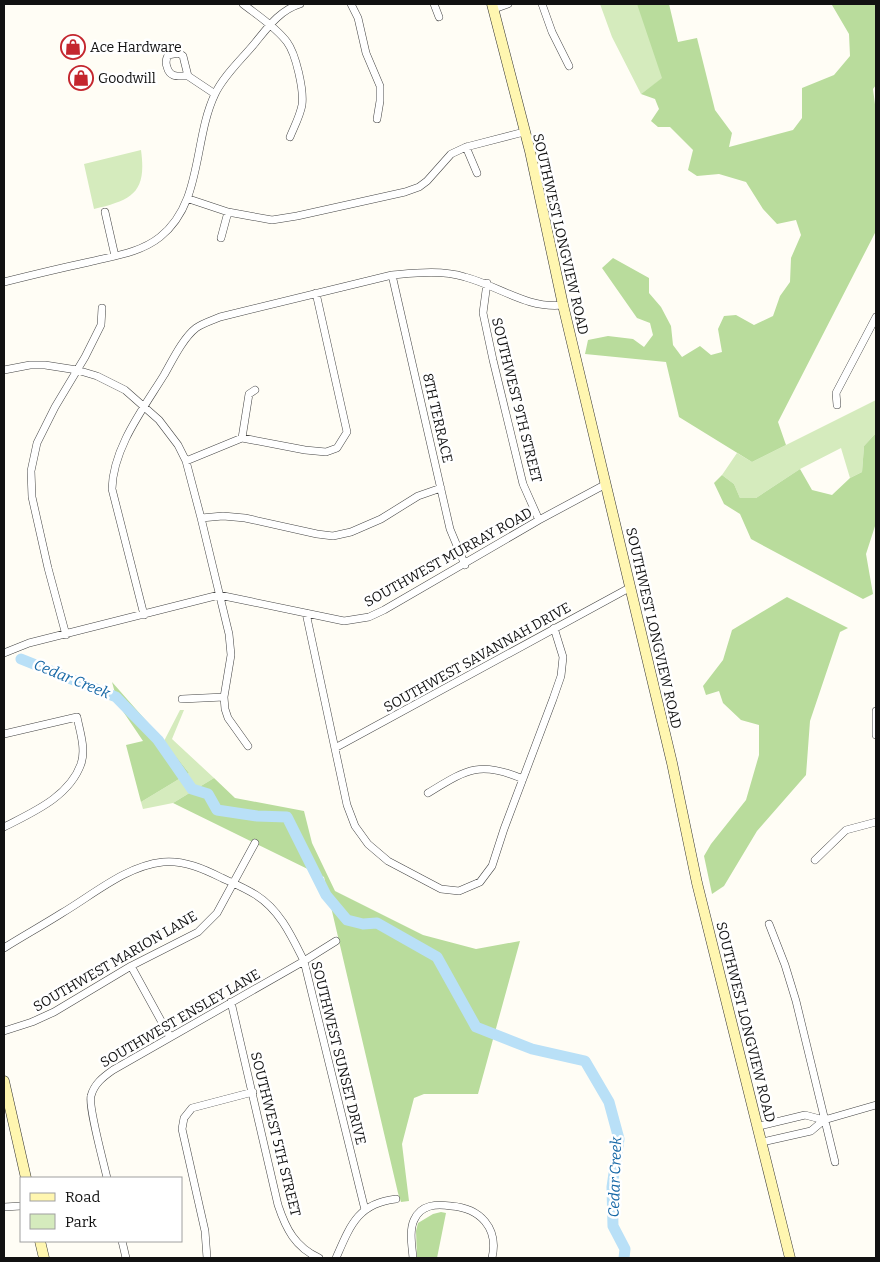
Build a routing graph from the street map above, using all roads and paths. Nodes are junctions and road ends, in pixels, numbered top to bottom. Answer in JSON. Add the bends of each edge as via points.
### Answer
{"nodes":[{"id":1,"x":243,"y":4,"type":"edge"},
{"id":2,"x":300,"y":4,"type":"edge"},
{"id":3,"x":350,"y":4,"type":"edge"},
{"id":4,"x":434,"y":4,"type":"edge"},
{"id":5,"x":508,"y":4,"type":"edge"},
{"id":6,"x":542,"y":4,"type":"edge"},
{"id":7,"x":493,"y":6,"type":"edge"},
{"id":8,"x":439,"y":17,"type":"dead end"},
{"id":9,"x":270,"y":25,"type":"junction"},
{"id":10,"x":568,"y":66,"type":"dead end"},
{"id":11,"x":188,"y":76,"type":"dead end"},
{"id":12,"x":215,"y":94,"type":"junction"},
{"id":13,"x":377,"y":118,"type":"dead end"},
{"id":14,"x":524,"y":132,"type":"junction"},
{"id":15,"x":290,"y":137,"type":"dead end"},
{"id":16,"x":466,"y":147,"type":"junction"},
{"id":17,"x":477,"y":173,"type":"dead end"},
{"id":18,"x":188,"y":199,"type":"junction"},
{"id":19,"x":105,"y":212,"type":"dead end"},
{"id":20,"x":228,"y":212,"type":"junction"},
{"id":21,"x":221,"y":238,"type":"dead end"},
{"id":22,"x":115,"y":256,"type":"junction"},
{"id":23,"x":392,"y":275,"type":"junction"},
{"id":24,"x":4,"y":282,"type":"edge"},
{"id":25,"x":487,"y":284,"type":"junction"},
{"id":26,"x":316,"y":293,"type":"junction"},
{"id":27,"x":563,"y":306,"type":"junction"},
{"id":28,"x":102,"y":308,"type":"dead end"},
{"id":29,"x":876,"y":317,"type":"edge"},
{"id":30,"x":4,"y":370,"type":"edge"},
{"id":31,"x":77,"y":370,"type":"junction"},
{"id":32,"x":255,"y":390,"type":"dead end"},
{"id":33,"x":837,"y":405,"type":"dead end"},
{"id":34,"x":143,"y":406,"type":"junction"},
{"id":35,"x":242,"y":438,"type":"junction"},
{"id":36,"x":186,"y":461,"type":"junction"},
{"id":37,"x":606,"y":484,"type":"junction"},
{"id":38,"x":442,"y":488,"type":"junction"},
{"id":39,"x":201,"y":518,"type":"junction"},
{"id":40,"x":539,"y":520,"type":"junction"},
{"id":41,"x":465,"y":565,"type":"junction"},
{"id":42,"x":631,"y":588,"type":"junction"},
{"id":43,"x":219,"y":595,"type":"junction"},
{"id":44,"x":306,"y":613,"type":"junction"},
{"id":45,"x":144,"y":615,"type":"junction"},
{"id":46,"x":554,"y":628,"type":"junction"},
{"id":47,"x":66,"y":635,"type":"junction"},
{"id":48,"x":4,"y":653,"type":"edge"},
{"id":49,"x":224,"y":697,"type":"junction"},
{"id":50,"x":182,"y":699,"type":"dead end"},
{"id":51,"x":876,"y":711,"type":"edge"},
{"id":52,"x":4,"y":734,"type":"edge"},
{"id":53,"x":876,"y":735,"type":"edge"},
{"id":54,"x":248,"y":746,"type":"dead end"},
{"id":55,"x":335,"y":748,"type":"junction"},
{"id":56,"x":523,"y":779,"type":"junction"},
{"id":57,"x":428,"y":793,"type":"dead end"},
{"id":58,"x":876,"y":822,"type":"edge"},
{"id":59,"x":4,"y":827,"type":"edge"},
{"id":60,"x":255,"y":843,"type":"dead end"},
{"id":61,"x":815,"y":860,"type":"dead end"},
{"id":62,"x":233,"y":883,"type":"junction"},
{"id":63,"x":769,"y":924,"type":"dead end"},
{"id":64,"x":336,"y":941,"type":"dead end"},
{"id":65,"x":4,"y":948,"type":"edge"},
{"id":66,"x":304,"y":961,"type":"junction"},
{"id":67,"x":131,"y":966,"type":"junction"},
{"id":68,"x":231,"y":1002,"type":"junction"},
{"id":69,"x":4,"y":1032,"type":"edge"},
{"id":70,"x":170,"y":1036,"type":"junction"},
{"id":71,"x":4,"y":1081,"type":"edge"},
{"id":72,"x":253,"y":1092,"type":"junction"},
{"id":73,"x":876,"y":1105,"type":"edge"},
{"id":74,"x":6,"y":1107,"type":"edge"},
{"id":75,"x":824,"y":1120,"type":"junction"},
{"id":76,"x":758,"y":1126,"type":"junction"},
{"id":77,"x":762,"y":1142,"type":"junction"},
{"id":78,"x":835,"y":1162,"type":"dead end"},
{"id":79,"x":26,"y":1177,"type":"edge"},
{"id":80,"x":107,"y":1177,"type":"edge"},
{"id":81,"x":396,"y":1198,"type":"dead end"},
{"id":82,"x":20,"y":1206,"type":"edge"},
{"id":83,"x":4,"y":1207,"type":"edge"},
{"id":84,"x":364,"y":1210,"type":"junction"},
{"id":85,"x":40,"y":1242,"type":"edge"},
{"id":86,"x":122,"y":1242,"type":"edge"},
{"id":87,"x":44,"y":1258,"type":"edge"},
{"id":88,"x":126,"y":1258,"type":"edge"},
{"id":89,"x":207,"y":1258,"type":"edge"},
{"id":90,"x":319,"y":1258,"type":"edge"},
{"id":91,"x":336,"y":1258,"type":"edge"},
{"id":92,"x":413,"y":1258,"type":"edge"},
{"id":93,"x":492,"y":1258,"type":"edge"},
{"id":94,"x":790,"y":1258,"type":"edge"}],
"edges":[{"from":1,"to":9,"type":"street"},
{"from":2,"to":9,"type":"street","via":[[283,12]]},
{"from":3,"to":13,"type":"street","via":[[358,18],[366,53],[380,86]]},
{"from":4,"to":8,"type":"street"},
{"from":5,"to":7,"type":"street"},
{"from":6,"to":10,"type":"street"},
{"from":7,"to":14,"type":"street","name":"SOUTHWEST LONGVIEW ROAD"},
{"from":9,"to":12,"type":"street"},
{"from":9,"to":15,"type":"street","via":[[287,42],[295,59],[302,90],[302,103]]},
{"from":11,"to":12,"type":"street"},
{"from":12,"to":18,"type":"street"},
{"from":14,"to":16,"type":"street"},
{"from":14,"to":27,"type":"street","name":"SOUTHWEST LONGVIEW ROAD"},
{"from":16,"to":17,"type":"street"},
{"from":16,"to":20,"type":"street","via":[[451,154],[419,187],[405,192],[278,219]]},
{"from":18,"to":20,"type":"street"},
{"from":18,"to":22,"type":"street","via":[[179,216],[161,237],[139,249]]},
{"from":19,"to":22,"type":"street"},
{"from":20,"to":21,"type":"street"},
{"from":22,"to":24,"type":"street"},
{"from":23,"to":25,"type":"street","via":[[436,273],[463,276]]},
{"from":23,"to":26,"type":"street"},
{"from":23,"to":38,"type":"street","name":"8TH TERRACE"},
{"from":25,"to":27,"type":"street","via":[[536,305]]},
{"from":25,"to":40,"type":"street","name":"SOUTHWEST 9TH STREET","via":[[483,313],[493,360],[523,484]]},
{"from":26,"to":34,"type":"street","via":[[220,317],[196,328],[180,347]]},
{"from":26,"to":35,"type":"street","via":[[347,432],[337,448],[326,452]]},
{"from":27,"to":37,"type":"street","name":"SOUTHWEST LONGVIEW ROAD"},
{"from":28,"to":31,"type":"street","via":[[101,325]]},
{"from":29,"to":33,"type":"street","via":[[836,394]]},
{"from":30,"to":31,"type":"street","via":[[30,365]]},
{"from":31,"to":34,"type":"street","via":[[125,390]]},
{"from":31,"to":47,"type":"street","via":[[37,443],[31,471],[32,497]]},
{"from":32,"to":35,"type":"street","via":[[249,394]]},
{"from":34,"to":36,"type":"street","via":[[170,434]]},
{"from":34,"to":45,"type":"street","via":[[118,457],[112,475],[112,489]]},
{"from":35,"to":36,"type":"street"},
{"from":36,"to":39,"type":"street"},
{"from":37,"to":40,"type":"street","name":"SOUTHWEST MURRAY ROAD"},
{"from":37,"to":42,"type":"street","name":"SOUTHWEST LONGVIEW ROAD"},
{"from":38,"to":39,"type":"street","via":[[418,496],[381,519],[333,536],[223,516]]},
{"from":38,"to":41,"type":"street","name":"8TH TERRACE","via":[[450,529]]},
{"from":39,"to":43,"type":"street"},
{"from":40,"to":41,"type":"street","name":"SOUTHWEST MURRAY ROAD"},
{"from":41,"to":44,"type":"street","name":"SOUTHWEST MURRAY ROAD","via":[[369,617],[344,621]]},
{"from":42,"to":46,"type":"street","name":"SOUTHWEST SAVANNAH DRIVE"},
{"from":42,"to":76,"type":"street","name":"SOUTHWEST LONGVIEW ROAD","via":[[697,883]]},
{"from":43,"to":44,"type":"street","name":"SOUTHWEST MURRAY ROAD"},
{"from":43,"to":45,"type":"street","name":"SOUTHWEST MURRAY ROAD"},
{"from":43,"to":49,"type":"street","via":[[231,655]]},
{"from":44,"to":55,"type":"street"},
{"from":45,"to":47,"type":"street","name":"SOUTHWEST MURRAY ROAD"},
{"from":46,"to":55,"type":"street","name":"SOUTHWEST SAVANNAH DRIVE"},
{"from":46,"to":56,"type":"street","via":[[563,657],[561,676]]},
{"from":47,"to":48,"type":"street","name":"SOUTHWEST MURRAY ROAD"},
{"from":49,"to":50,"type":"street"},
{"from":49,"to":54,"type":"street","via":[[228,718]]},
{"from":51,"to":53,"type":"street"},
{"from":52,"to":59,"type":"street","via":[[77,717],[83,742],[81,763],[60,794]]},
{"from":55,"to":56,"type":"street","via":[[347,805],[355,826],[368,844],[388,861],[441,889],[459,891],[480,882],[492,866]]},
{"from":56,"to":57,"type":"street","via":[[487,768],[459,775]]},
{"from":58,"to":61,"type":"street","via":[[846,830]]},
{"from":60,"to":62,"type":"street","name":"SOUTHWEST MARION LANE"},
{"from":62,"to":65,"type":"street","name":"SOUTHWEST SUNSET DRIVE","via":[[207,870],[176,862],[140,867]]},
{"from":62,"to":66,"type":"street","name":"SOUTHWEST SUNSET DRIVE","via":[[271,907],[286,926]]},
{"from":62,"to":67,"type":"street","name":"SOUTHWEST MARION LANE","via":[[217,913],[198,932]]},
{"from":63,"to":75,"type":"street","via":[[796,1001]]},
{"from":64,"to":66,"type":"street","name":"SOUTHWEST ENSLEY LANE"},
{"from":66,"to":68,"type":"street","name":"SOUTHWEST ENSLEY LANE"},
{"from":66,"to":84,"type":"street","name":"SOUTHWEST SUNSET DRIVE"},
{"from":67,"to":69,"type":"street","name":"SOUTHWEST MARION LANE","via":[[54,1012]]},
{"from":67,"to":70,"type":"street"},
{"from":68,"to":70,"type":"street","name":"SOUTHWEST ENSLEY LANE"},
{"from":68,"to":72,"type":"street","name":"SOUTHWEST 5TH STREET"},
{"from":70,"to":80,"type":"street","name":"SOUTHWEST ENSLEY LANE","via":[[113,1070],[97,1083],[90,1098]]},
{"from":71,"to":74,"type":"street"},
{"from":72,"to":89,"type":"street","via":[[192,1108],[184,1118],[182,1129],[205,1231]]},
{"from":72,"to":90,"type":"street","name":"SOUTHWEST 5TH STREET","via":[[284,1225],[296,1241]]},
{"from":73,"to":75,"type":"street"},
{"from":74,"to":79,"type":"street"},
{"from":75,"to":76,"type":"street","via":[[805,1115]]},
{"from":75,"to":77,"type":"street","via":[[811,1131]]},
{"from":75,"to":78,"type":"street"},
{"from":76,"to":77,"type":"street","name":"SOUTHWEST LONGVIEW ROAD"},
{"from":77,"to":94,"type":"street","name":"SOUTHWEST LONGVIEW ROAD"},
{"from":81,"to":84,"type":"street","via":[[380,1201]]},
{"from":82,"to":83,"type":"street"},
{"from":84,"to":91,"type":"street","via":[[354,1220]]},
{"from":85,"to":87,"type":"street"},
{"from":86,"to":88,"type":"street"},
{"from":92,"to":93,"type":"street","via":[[414,1220],[421,1211],[437,1204],[462,1207],[481,1217],[491,1232],[494,1244]]}]}
